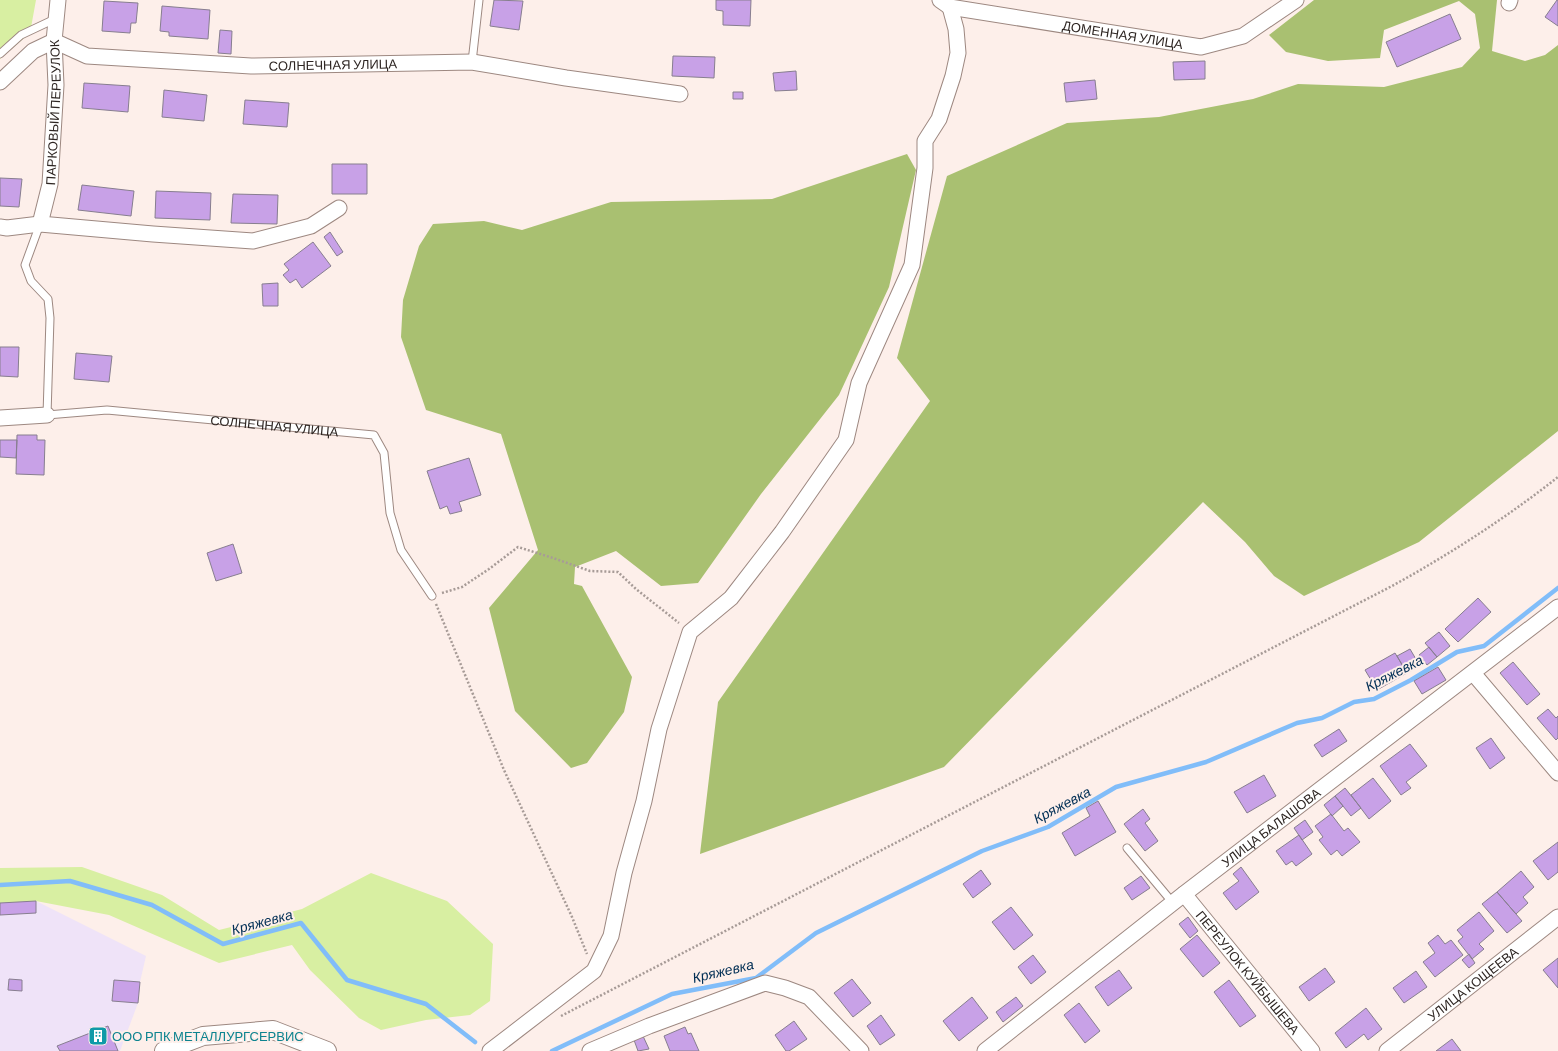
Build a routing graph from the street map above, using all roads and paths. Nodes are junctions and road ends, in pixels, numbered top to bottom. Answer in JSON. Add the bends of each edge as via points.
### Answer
{"nodes":[{"id":1,"x":58,"y":0,"type":"edge"},
{"id":2,"x":479,"y":0,"type":"edge"},
{"id":3,"x":1296,"y":0,"type":"edge"},
{"id":4,"x":945,"y":4,"type":"edge"},
{"id":5,"x":57,"y":18,"type":"junction"},
{"id":6,"x":54,"y":41,"type":"junction"},
{"id":7,"x":0,"y":54,"type":"edge"},
{"id":8,"x":472,"y":62,"type":"junction"},
{"id":9,"x":0,"y":82,"type":"edge"},
{"id":10,"x":680,"y":94,"type":"dead end"},
{"id":11,"x":339,"y":208,"type":"dead end"},
{"id":12,"x":40,"y":224,"type":"junction"},
{"id":13,"x":0,"y":227,"type":"edge"},
{"id":14,"x":47,"y":415,"type":"junction"},
{"id":15,"x":0,"y":418,"type":"edge"},
{"id":16,"x":1558,"y":477,"type":"edge"},
{"id":17,"x":432,"y":596,"type":"junction"},
{"id":18,"x":1558,"y":606,"type":"edge"},
{"id":19,"x":690,"y":632,"type":"junction"},
{"id":20,"x":1473,"y":674,"type":"junction"},
{"id":21,"x":1558,"y":773,"type":"edge"},
{"id":22,"x":1127,"y":848,"type":"dead end"},
{"id":23,"x":1179,"y":899,"type":"junction"},
{"id":24,"x":1558,"y":917,"type":"edge"},
{"id":25,"x":594,"y":971,"type":"junction"},
{"id":26,"x":559,"y":1017,"type":"dead end"},
{"id":27,"x":164,"y":1051,"type":"edge"},
{"id":28,"x":327,"y":1051,"type":"edge"},
{"id":29,"x":490,"y":1051,"type":"edge"},
{"id":30,"x":590,"y":1051,"type":"edge"},
{"id":31,"x":861,"y":1051,"type":"edge"},
{"id":32,"x":985,"y":1051,"type":"edge"},
{"id":33,"x":1312,"y":1051,"type":"edge"},
{"id":34,"x":1387,"y":1051,"type":"edge"}],
"edges":[{"from":1,"to":5,"type":"street","name":"ПАРКОВЫЙ ПЕРЕУЛОК"},
{"from":2,"to":8,"type":"lane"},
{"from":3,"to":4,"type":"street","name":"ДОМЕННАЯ УЛИЦА","via":[[1243,36],[1201,47]]},
{"from":4,"to":19,"type":"street","via":[[956,28],[958,53],[939,119],[925,141],[925,168],[912,265],[859,383],[846,440],[782,532],[731,598]]},
{"from":5,"to":6,"type":"street","name":"ПАРКОВЫЙ ПЕРЕУЛОК"},
{"from":5,"to":7,"type":"lane","via":[[21,35]]},
{"from":6,"to":8,"type":"street","name":"СОЛНЕЧНАЯ УЛИЦА","via":[[87,56],[251,66]]},
{"from":6,"to":9,"type":"street","via":[[33,51]]},
{"from":6,"to":12,"type":"street","name":"ПАРКОВЫЙ ПЕРЕУЛОК","via":[[56,85],[50,184]]},
{"from":8,"to":10,"type":"street","name":"СОЛНЕЧНАЯ УЛИЦА"},
{"from":11,"to":12,"type":"street","via":[[311,226],[253,241]]},
{"from":12,"to":13,"type":"street"},
{"from":12,"to":14,"type":"lane","via":[[25,265],[31,281],[48,299],[50,318]]},
{"from":14,"to":15,"type":"street","name":"СОЛНЕЧНАЯ УЛИЦА"},
{"from":14,"to":17,"type":"lane","name":"СОЛНЕЧНАЯ УЛИЦА","via":[[107,410],[374,435],[384,453],[390,513],[401,550]]},
{"from":16,"to":26,"type":"path","via":[[1461,545],[1392,586]]},
{"from":17,"to":19,"type":"path","via":[[462,587],[518,548],[590,571],[618,572]]},
{"from":17,"to":25,"type":"path","via":[[504,770]]},
{"from":18,"to":20,"type":"street","name":"УЛИЦА БАЛАШОВА"},
{"from":19,"to":25,"type":"street","via":[[659,729],[611,936]]},
{"from":20,"to":21,"type":"street"},
{"from":20,"to":23,"type":"street","name":"УЛИЦА БАЛАШОВА"},
{"from":22,"to":23,"type":"lane"},
{"from":23,"to":32,"type":"street","name":"УЛИЦА БАЛАШОВА"},
{"from":23,"to":33,"type":"street","name":"ПЕРЕУЛОК КУЙБЫШЕВА"},
{"from":24,"to":34,"type":"street","name":"УЛИЦА КОЩЕЕВА"},
{"from":25,"to":29,"type":"street"},
{"from":27,"to":28,"type":"street","via":[[203,1036],[273,1030]]},
{"from":30,"to":31,"type":"street","via":[[649,1026],[765,984],[809,997]]}]}
